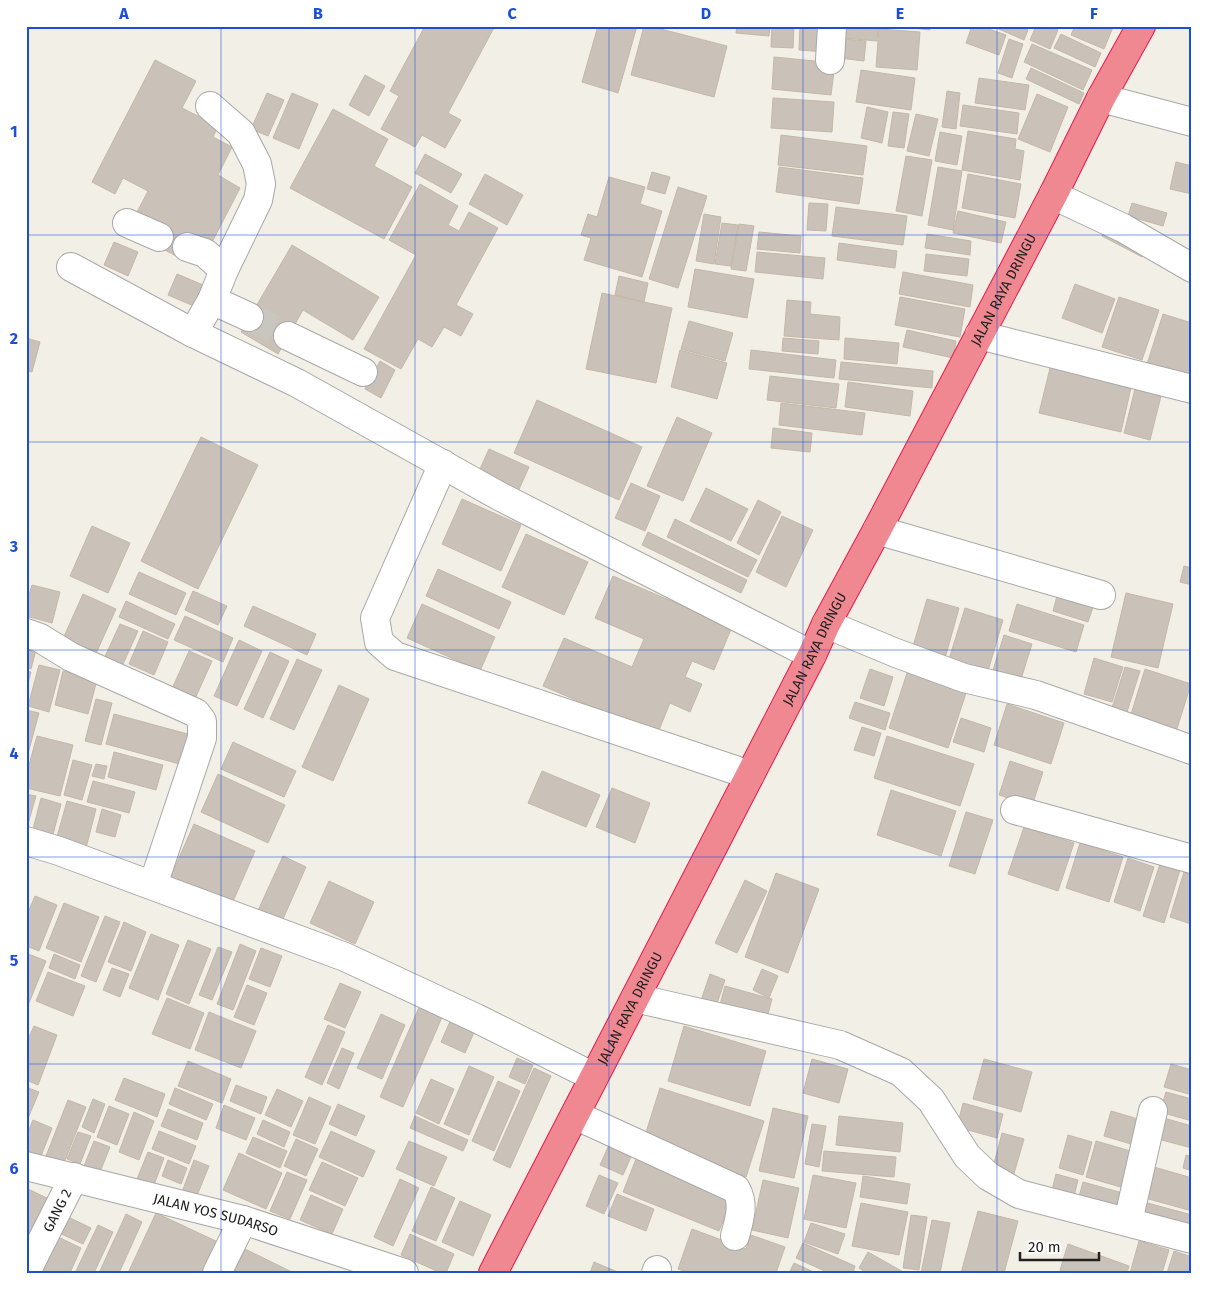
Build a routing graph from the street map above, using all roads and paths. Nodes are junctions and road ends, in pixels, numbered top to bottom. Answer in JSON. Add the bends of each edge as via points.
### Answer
{"nodes":[{"id":1,"x":832,"y":26,"type":"edge"},
{"id":2,"x":1141,"y":26,"type":"edge"},
{"id":3,"x":830,"y":60,"type":"dead end"},
{"id":4,"x":1101,"y":98,"type":"junction"},
{"id":5,"x":210,"y":106,"type":"dead end"},
{"id":6,"x":1192,"y":122,"type":"edge"},
{"id":7,"x":1053,"y":195,"type":"junction"},
{"id":8,"x":127,"y":223,"type":"dead end"},
{"id":9,"x":159,"y":237,"type":"dead end"},
{"id":10,"x":187,"y":247,"type":"dead end"},
{"id":11,"x":71,"y":267,"type":"dead end"},
{"id":12,"x":1192,"y":268,"type":"edge"},
{"id":13,"x":224,"y":270,"type":"junction"},
{"id":14,"x":212,"y":300,"type":"junction"},
{"id":15,"x":249,"y":317,"type":"tunnel mouth"},
{"id":16,"x":193,"y":333,"type":"junction"},
{"id":17,"x":978,"y":335,"type":"junction"},
{"id":18,"x":288,"y":336,"type":"tunnel mouth"},
{"id":19,"x":363,"y":372,"type":"dead end"},
{"id":20,"x":1192,"y":389,"type":"edge"},
{"id":21,"x":443,"y":464,"type":"junction"},
{"id":22,"x":877,"y":530,"type":"junction"},
{"id":23,"x":1101,"y":595,"type":"dead end"},
{"id":24,"x":826,"y":624,"type":"junction"},
{"id":25,"x":26,"y":633,"type":"edge"},
{"id":26,"x":812,"y":655,"type":"junction"},
{"id":27,"x":1192,"y":750,"type":"edge"},
{"id":28,"x":750,"y":775,"type":"junction"},
{"id":29,"x":1015,"y":810,"type":"dead end"},
{"id":30,"x":26,"y":842,"type":"edge"},
{"id":31,"x":1192,"y":859,"type":"edge"},
{"id":32,"x":153,"y":885,"type":"junction"},
{"id":33,"x":635,"y":998,"type":"junction"},
{"id":34,"x":594,"y":1078,"type":"junction"},
{"id":35,"x":1153,"y":1111,"type":"dead end"},
{"id":36,"x":575,"y":1116,"type":"junction"},
{"id":37,"x":26,"y":1166,"type":"edge"},
{"id":38,"x":74,"y":1177,"type":"junction"},
{"id":39,"x":243,"y":1220,"type":"junction"},
{"id":40,"x":1128,"y":1222,"type":"junction"},
{"id":41,"x":735,"y":1236,"type":"dead end"},
{"id":42,"x":1192,"y":1239,"type":"edge"},
{"id":43,"x":498,"y":1271,"type":"edge"},
{"id":44,"x":26,"y":1272,"type":"edge"},
{"id":45,"x":217,"y":1273,"type":"edge"},
{"id":46,"x":404,"y":1273,"type":"edge"}],
"edges":[{"from":1,"to":3,"type":"street"},
{"from":2,"to":4,"type":"highway","name":"JALAN RAYA DRINGU"},
{"from":4,"to":6,"type":"street"},
{"from":4,"to":7,"type":"highway","name":"JALAN RAYA DRINGU"},
{"from":5,"to":13,"type":"street","via":[[241,133],[257,164],[261,184],[258,200]]},
{"from":7,"to":12,"type":"street","via":[[1122,228]]},
{"from":7,"to":17,"type":"highway","name":"JALAN RAYA DRINGU"},
{"from":8,"to":9,"type":"street"},
{"from":10,"to":13,"type":"street","via":[[205,253]]},
{"from":11,"to":16,"type":"street"},
{"from":13,"to":14,"type":"street"},
{"from":14,"to":15,"type":"street"},
{"from":14,"to":16,"type":"street"},
{"from":16,"to":21,"type":"street","via":[[296,383]]},
{"from":17,"to":20,"type":"street"},
{"from":17,"to":22,"type":"highway","name":"JALAN RAYA DRINGU"},
{"from":18,"to":19,"type":"street"},
{"from":21,"to":26,"type":"street","via":[[501,497]]},
{"from":21,"to":28,"type":"street","via":[[374,618],[379,642],[395,656]]},
{"from":22,"to":23,"type":"street"},
{"from":22,"to":24,"type":"highway","name":"JALAN RAYA DRINGU"},
{"from":24,"to":26,"type":"highway","name":"JALAN RAYA DRINGU"},
{"from":24,"to":27,"type":"street","via":[[964,678],[1036,694]]},
{"from":25,"to":32,"type":"street","via":[[71,657],[196,712],[202,722],[202,738]]},
{"from":26,"to":28,"type":"highway","name":"JALAN RAYA DRINGU"},
{"from":28,"to":33,"type":"highway","name":"JALAN RAYA DRINGU"},
{"from":29,"to":31,"type":"street"},
{"from":30,"to":32,"type":"street"},
{"from":32,"to":34,"type":"street","via":[[345,957]]},
{"from":33,"to":34,"type":"highway","name":"JALAN RAYA DRINGU"},
{"from":33,"to":40,"type":"street","via":[[840,1045],[902,1072],[930,1100],[967,1156],[988,1176],[1019,1194]]},
{"from":34,"to":36,"type":"highway","name":"JALAN RAYA DRINGU"},
{"from":35,"to":40,"type":"street"},
{"from":36,"to":41,"type":"street","via":[[736,1189],[741,1198],[741,1211]]},
{"from":36,"to":43,"type":"highway","name":"JALAN RAYA DRINGU"},
{"from":37,"to":38,"type":"street","name":"JALAN YOS SUDARSO"},
{"from":38,"to":39,"type":"street","name":"JALAN YOS SUDARSO"},
{"from":38,"to":44,"type":"street","name":"GANG 2"},
{"from":39,"to":45,"type":"street"},
{"from":39,"to":46,"type":"street","name":"JALAN YOS SUDARSO"},
{"from":40,"to":42,"type":"street"}]}
